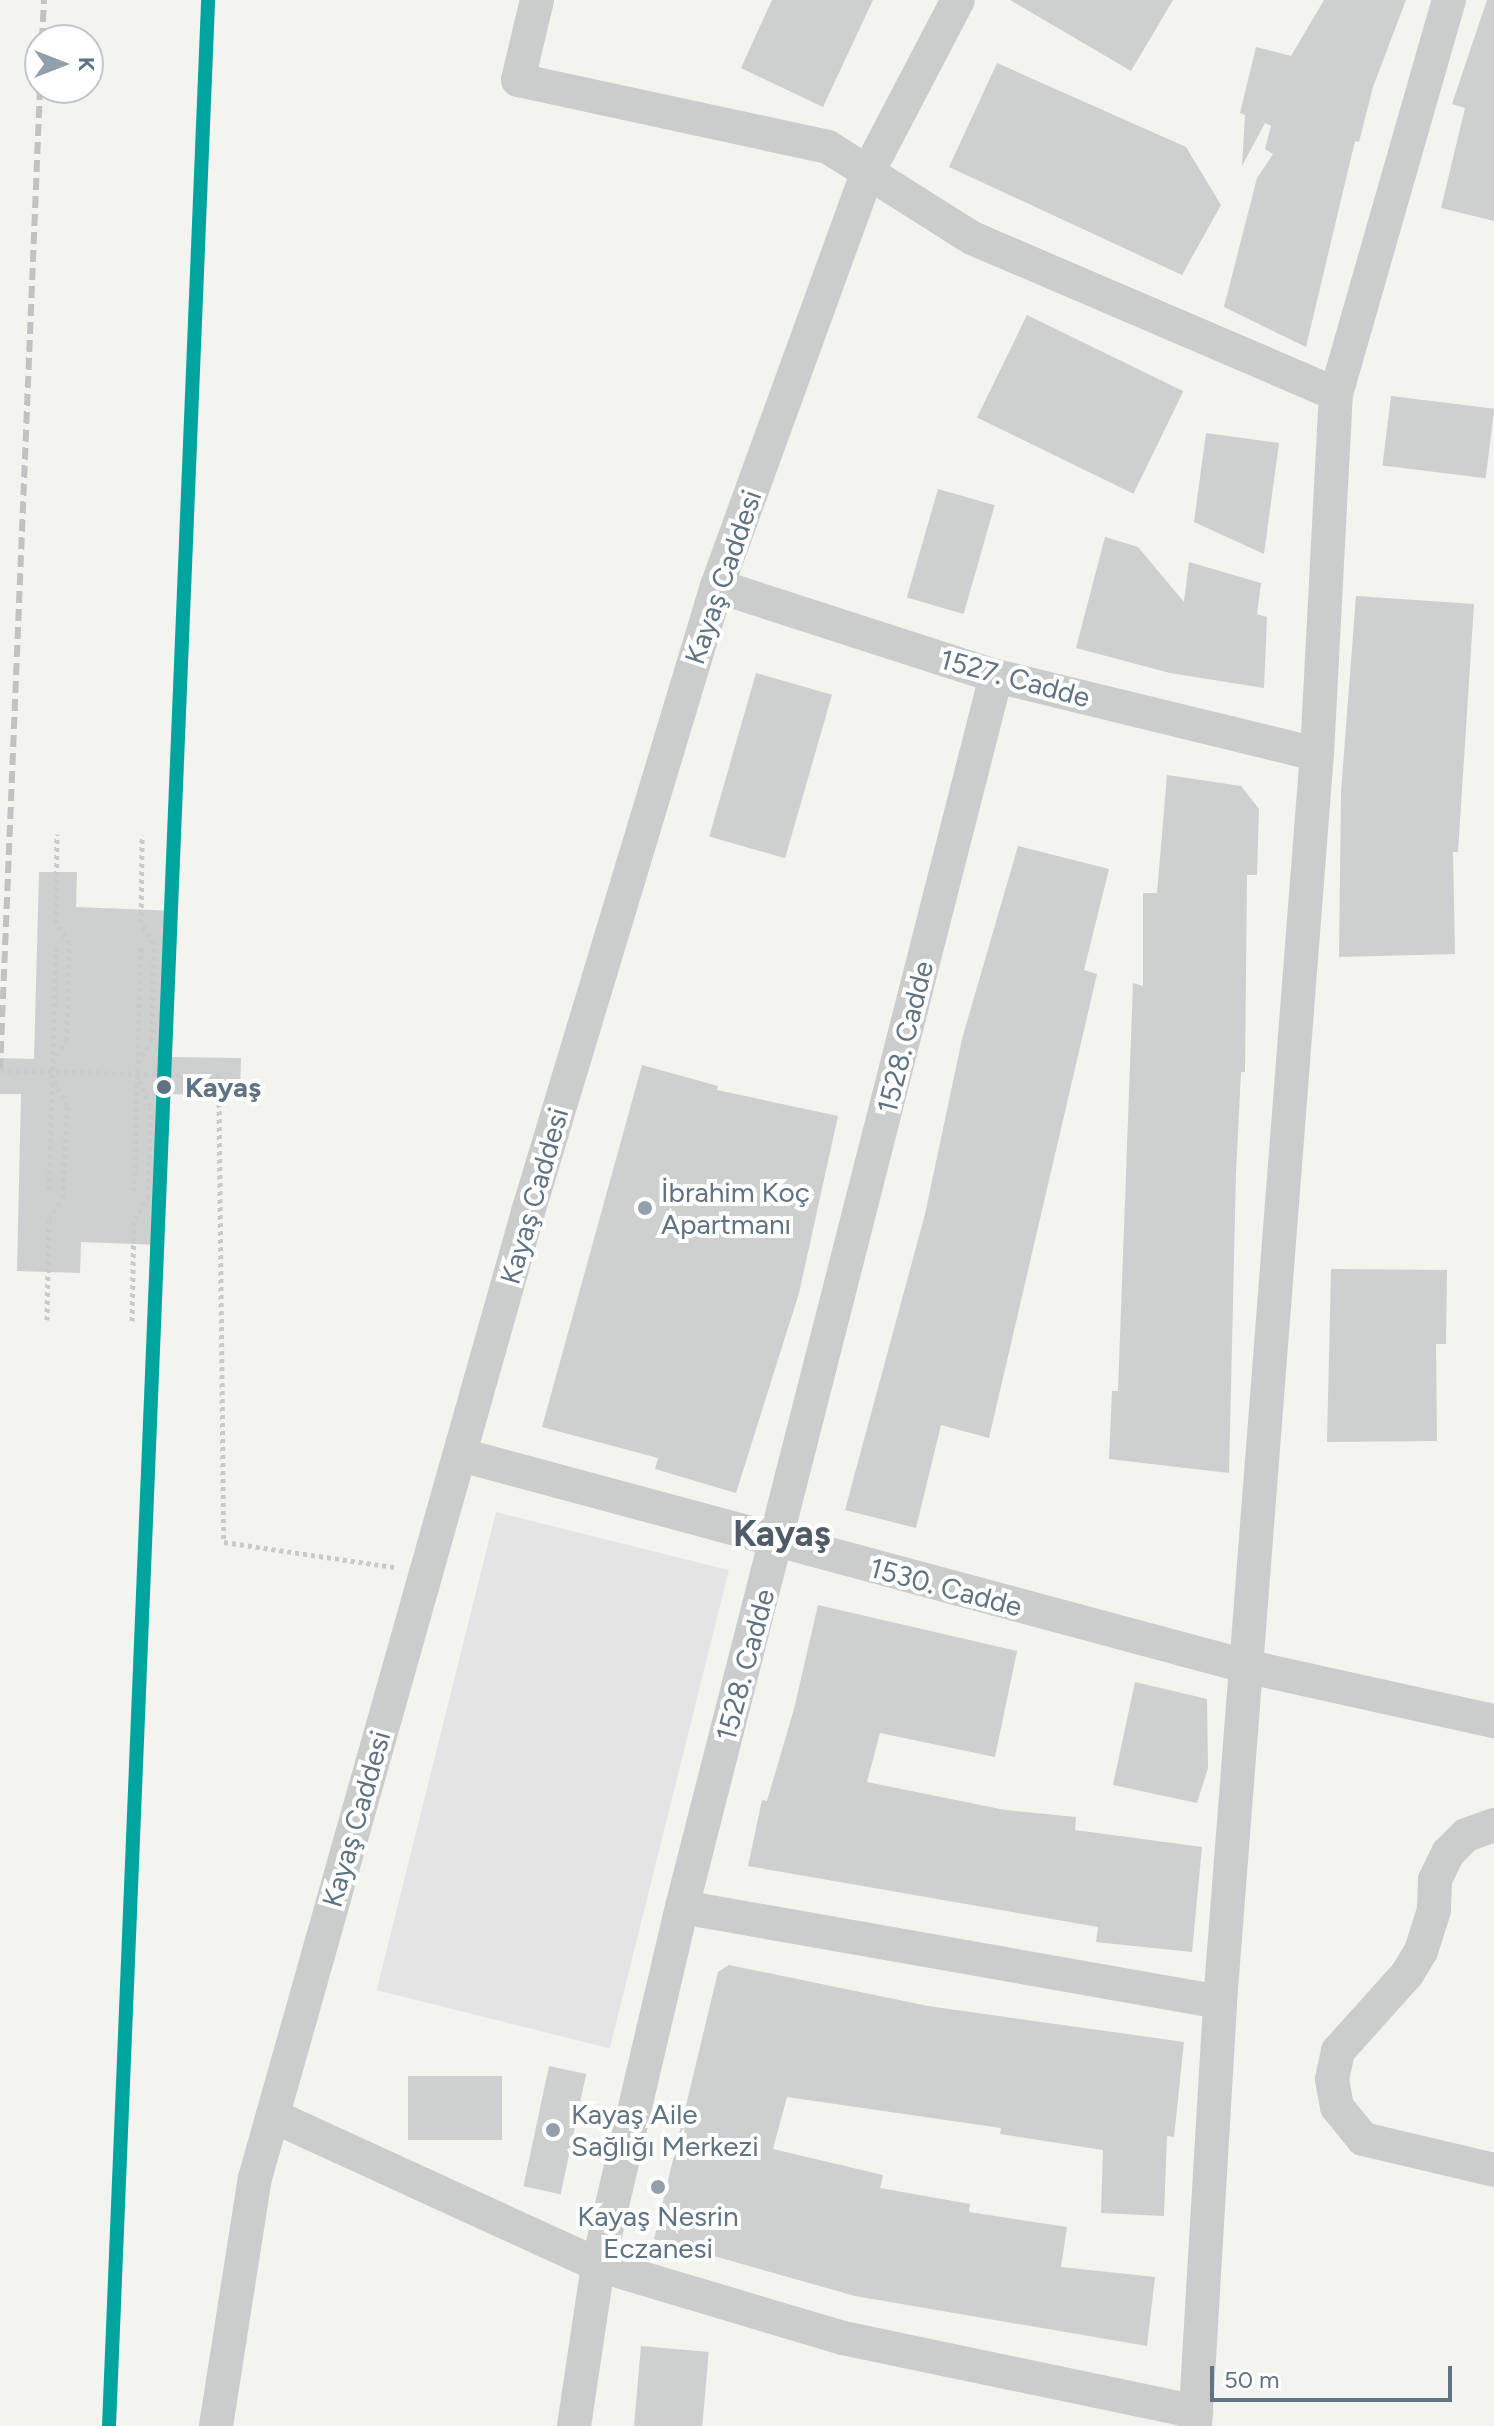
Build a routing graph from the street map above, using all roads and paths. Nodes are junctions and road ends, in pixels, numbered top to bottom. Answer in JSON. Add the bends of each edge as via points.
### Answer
{"nodes":[{"id":1,"x":537,"y":0,"type":"edge"},
{"id":2,"x":958,"y":0,"type":"edge"},
{"id":3,"x":1449,"y":0,"type":"edge"},
{"id":4,"x":868,"y":172,"type":"junction"},
{"id":5,"x":1336,"y":394,"type":"junction"},
{"id":6,"x":717,"y":586,"type":"junction"},
{"id":7,"x":996,"y":676,"type":"junction"},
{"id":8,"x":1317,"y":754,"type":"junction"},
{"id":9,"x":57,"y":834,"type":"dead end"},
{"id":10,"x":142,"y":835,"type":"dead end"},
{"id":11,"x":56,"y":947,"type":"dead end"},
{"id":12,"x":141,"y":947,"type":"dead end"},
{"id":13,"x":138,"y":1064,"type":"junction"},
{"id":14,"x":53,"y":1067,"type":"junction"},
{"id":15,"x":0,"y":1070,"type":"edge"},
{"id":16,"x":137,"y":1075,"type":"junction"},
{"id":17,"x":52,"y":1078,"type":"junction"},
{"id":18,"x":49,"y":1190,"type":"dead end"},
{"id":19,"x":134,"y":1191,"type":"dead end"},
{"id":20,"x":47,"y":1320,"type":"dead end"},
{"id":21,"x":132,"y":1321,"type":"dead end"},
{"id":22,"x":461,"y":1455,"type":"junction"},
{"id":23,"x":777,"y":1542,"type":"junction"},
{"id":24,"x":427,"y":1571,"type":"junction"},
{"id":25,"x":1245,"y":1666,"type":"junction"},
{"id":26,"x":1494,"y":1721,"type":"edge"},
{"id":27,"x":1494,"y":1825,"type":"edge"},
{"id":28,"x":682,"y":1907,"type":"junction"},
{"id":29,"x":1220,"y":2002,"type":"junction"},
{"id":30,"x":273,"y":2116,"type":"junction"},
{"id":31,"x":1494,"y":2170,"type":"edge"},
{"id":32,"x":598,"y":2265,"type":"junction"},
{"id":33,"x":1196,"y":2419,"type":"edge"},
{"id":34,"x":216,"y":2426,"type":"edge"},
{"id":35,"x":574,"y":2426,"type":"edge"}],
"edges":[{"from":1,"to":4,"type":"street","via":[[518,80],[828,147]]},
{"from":2,"to":4,"type":"street","name":"Kayaş Caddesi"},
{"from":3,"to":5,"type":"street"},
{"from":4,"to":5,"type":"street","via":[[972,238]]},
{"from":4,"to":6,"type":"street","name":"Kayaş Caddesi"},
{"from":5,"to":8,"type":"street"},
{"from":6,"to":7,"type":"street","name":"1527. Cadde"},
{"from":6,"to":22,"type":"street","name":"Kayaş Caddesi","via":[[528,1212]]},
{"from":7,"to":8,"type":"street","name":"1527. Cadde"},
{"from":7,"to":23,"type":"street","name":"1528. Cadde"},
{"from":8,"to":25,"type":"street"},
{"from":9,"to":14,"type":"path","via":[[56,923],[69,943],[67,1040]]},
{"from":10,"to":13,"type":"path","via":[[141,912],[154,943],[152,1040]]},
{"from":11,"to":14,"type":"path"},
{"from":12,"to":13,"type":"path"},
{"from":13,"to":16,"type":"path"},
{"from":14,"to":15,"type":"path","bridge":true},
{"from":14,"to":16,"type":"path","bridge":true},
{"from":14,"to":17,"type":"path","bridge":true},
{"from":16,"to":19,"type":"path"},
{"from":16,"to":21,"type":"path","via":[[151,1106],[148,1198],[134,1219]]},
{"from":16,"to":24,"type":"path","bridge":true,"via":[[220,1076],[224,1542]]},
{"from":17,"to":18,"type":"path"},
{"from":17,"to":20,"type":"path","via":[[67,1106],[63,1198],[49,1219]]},
{"from":22,"to":23,"type":"street","name":"1530. Cadde"},
{"from":22,"to":24,"type":"street","name":"Kayaş Caddesi"},
{"from":23,"to":25,"type":"street","name":"1530. Cadde"},
{"from":23,"to":28,"type":"street","name":"1528. Cadde"},
{"from":24,"to":30,"type":"street","name":"Kayaş Caddesi"},
{"from":25,"to":26,"type":"street","name":"1530. Cadde"},
{"from":25,"to":29,"type":"street"},
{"from":27,"to":31,"type":"street","via":[[1466,1835],[1448,1853],[1435,1880],[1434,1910],[1421,1951],[1400,1983],[1338,2051],[1332,2079],[1337,2107],[1363,2139]]},
{"from":28,"to":29,"type":"street"},
{"from":28,"to":32,"type":"street","name":"1528. Cadde"},
{"from":29,"to":33,"type":"street"},
{"from":30,"to":32,"type":"street"},
{"from":30,"to":34,"type":"street","name":"Kayaş Caddesi","via":[[255,2178]]},
{"from":32,"to":33,"type":"street","via":[[843,2338]]},
{"from":32,"to":35,"type":"street","name":"1528. Cadde"}]}
